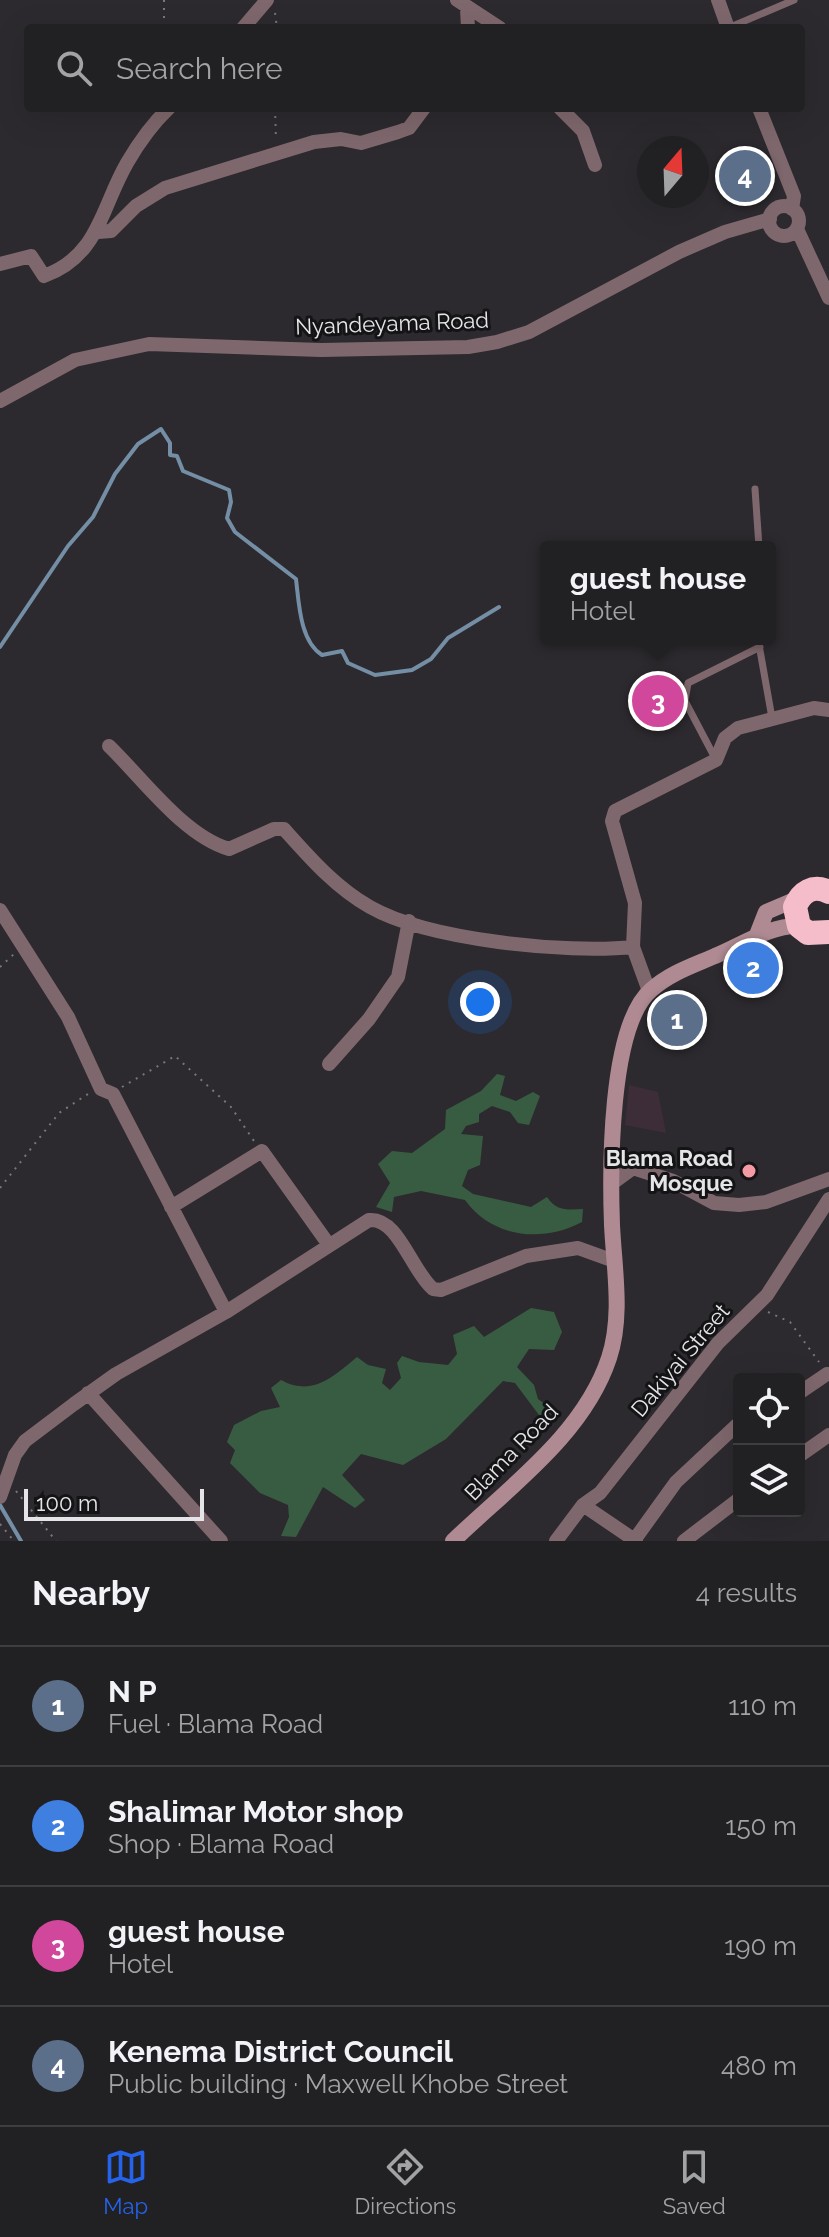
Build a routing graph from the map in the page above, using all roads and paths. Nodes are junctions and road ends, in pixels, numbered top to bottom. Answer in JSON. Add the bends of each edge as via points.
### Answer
{"nodes":[{"id":1,"x":164,"y":0,"type":"edge"},
{"id":2,"x":718,"y":0,"type":"edge"},
{"id":3,"x":794,"y":0,"type":"edge"},
{"id":4,"x":462,"y":4,"type":"edge"},
{"id":5,"x":271,"y":5,"type":"edge"},
{"id":6,"x":164,"y":24,"type":"edge"},
{"id":7,"x":248,"y":24,"type":"edge"},
{"id":8,"x":467,"y":24,"type":"edge"},
{"id":9,"x":494,"y":24,"type":"edge"},
{"id":10,"x":727,"y":24,"type":"edge"},
{"id":11,"x":737,"y":24,"type":"edge"},
{"id":12,"x":166,"y":112,"type":"edge"},
{"id":13,"x":275,"y":112,"type":"edge"},
{"id":14,"x":421,"y":112,"type":"edge"},
{"id":15,"x":564,"y":112,"type":"edge"},
{"id":16,"x":761,"y":112,"type":"edge"},
{"id":17,"x":274,"y":153,"type":"junction"},
{"id":18,"x":595,"y":165,"type":"dead end"},
{"id":19,"x":792,"y":209,"type":"junction"},
{"id":20,"x":770,"y":219,"type":"junction"},
{"id":21,"x":797,"y":229,"type":"junction"},
{"id":22,"x":98,"y":232,"type":"junction"},
{"id":23,"x":0,"y":264,"type":"edge"},
{"id":24,"x":829,"y":298,"type":"edge"},
{"id":25,"x":2,"y":394,"type":"edge"},
{"id":26,"x":755,"y":489,"type":"dead end"},
{"id":27,"x":759,"y":541,"type":"edge"},
{"id":28,"x":755,"y":645,"type":"edge"},
{"id":29,"x":759,"y":645,"type":"edge"},
{"id":30,"x":829,"y":710,"type":"edge"},
{"id":31,"x":772,"y":718,"type":"junction"},
{"id":32,"x":109,"y":746,"type":"dead end"},
{"id":33,"x":716,"y":760,"type":"junction"},
{"id":34,"x":827,"y":889,"type":"edge"},
{"id":35,"x":799,"y":898,"type":"junction"},
{"id":36,"x":0,"y":910,"type":"edge"},
{"id":37,"x":409,"y":921,"type":"junction"},
{"id":38,"x":812,"y":931,"type":"edge"},
{"id":39,"x":755,"y":940,"type":"junction"},
{"id":40,"x":633,"y":947,"type":"junction"},
{"id":41,"x":21,"y":948,"type":"junction"},
{"id":42,"x":829,"y":950,"type":"edge"},
{"id":43,"x":0,"y":967,"type":"edge"},
{"id":44,"x":649,"y":991,"type":"junction"},
{"id":45,"x":329,"y":1064,"type":"dead end"},
{"id":46,"x":107,"y":1091,"type":"junction"},
{"id":47,"x":262,"y":1151,"type":"junction"},
{"id":48,"x":829,"y":1179,"type":"edge"},
{"id":49,"x":611,"y":1184,"type":"junction"},
{"id":50,"x":0,"y":1188,"type":"edge"},
{"id":51,"x":829,"y":1199,"type":"edge"},
{"id":52,"x":171,"y":1207,"type":"junction"},
{"id":53,"x":329,"y":1245,"type":"junction"},
{"id":54,"x":614,"y":1261,"type":"junction"},
{"id":55,"x":750,"y":1311,"type":"junction"},
{"id":56,"x":226,"y":1312,"type":"junction"},
{"id":57,"x":827,"y":1374,"type":"edge"},
{"id":58,"x":805,"y":1389,"type":"edge"},
{"id":59,"x":88,"y":1393,"type":"junction"},
{"id":60,"x":733,"y":1429,"type":"edge"},
{"id":61,"x":829,"y":1435,"type":"edge"},
{"id":62,"x":805,"y":1452,"type":"edge"},
{"id":63,"x":7,"y":1476,"type":"junction"},
{"id":64,"x":0,"y":1497,"type":"edge"},
{"id":65,"x":733,"y":1504,"type":"edge"},
{"id":66,"x":583,"y":1505,"type":"junction"},
{"id":67,"x":0,"y":1524,"type":"edge"},
{"id":68,"x":636,"y":1540,"type":"edge"},
{"id":69,"x":14,"y":1541,"type":"edge"},
{"id":70,"x":56,"y":1541,"type":"edge"},
{"id":71,"x":221,"y":1541,"type":"edge"},
{"id":72,"x":453,"y":1541,"type":"edge"},
{"id":73,"x":556,"y":1541,"type":"edge"},
{"id":74,"x":684,"y":1541,"type":"edge"}],
"edges":[{"from":1,"to":6,"type":"path"},
{"from":2,"to":10,"type":"street"},
{"from":3,"to":11,"type":"lane"},
{"from":4,"to":8,"type":"street"},
{"from":4,"to":9,"type":"street"},
{"from":5,"to":7,"type":"street"},
{"from":12,"to":22,"type":"street","via":[[126,164]]},
{"from":13,"to":17,"type":"path"},
{"from":14,"to":17,"type":"street","via":[[409,128],[361,143],[341,139]]},
{"from":15,"to":18,"type":"street","via":[[583,131]]},
{"from":16,"to":19,"type":"street","via":[[794,196]]},
{"from":17,"to":22,"type":"street","via":[[165,188],[111,231]]},
{"from":19,"to":20,"type":"street","via":[[776,209]]},
{"from":19,"to":21,"type":"street","via":[[799,218]]},
{"from":20,"to":21,"type":"street","via":[[772,230],[782,236]]},
{"from":20,"to":25,"type":"street","name":"Nyandeyama Road","via":[[690,247],[529,332],[497,342],[321,350],[149,344],[75,360]]},
{"from":21,"to":24,"type":"street"},
{"from":22,"to":23,"type":"street","via":[[59,271],[44,276],[31,256]]},
{"from":26,"to":27,"type":"lane"},
{"from":28,"to":33,"type":"lane","via":[[688,683],[685,701]]},
{"from":29,"to":31,"type":"lane"},
{"from":30,"to":31,"type":"street","via":[[814,708]]},
{"from":31,"to":33,"type":"street","via":[[730,732]]},
{"from":32,"to":37,"type":"street","via":[[210,844],[229,849],[284,829],[339,885],[372,908]]},
{"from":33,"to":40,"type":"street","via":[[622,805],[612,816],[635,903]]},
{"from":34,"to":35,"type":"highway","via":[[812,889]]},
{"from":35,"to":38,"type":"highway","via":[[795,907]]},
{"from":35,"to":39,"type":"street","via":[[766,912]]},
{"from":36,"to":41,"type":"street"},
{"from":37,"to":40,"type":"street","via":[[493,942]]},
{"from":37,"to":45,"type":"street","via":[[398,977]]},
{"from":38,"to":39,"type":"street","name":"Blama Road","via":[[779,925]]},
{"from":38,"to":42,"type":"highway"},
{"from":39,"to":44,"type":"street","name":"Blama Road","via":[[680,970]]},
{"from":40,"to":44,"type":"street"},
{"from":41,"to":43,"type":"path"},
{"from":41,"to":46,"type":"street","via":[[68,1017]]},
{"from":44,"to":49,"type":"street","name":"Blama Road","via":[[625,1039]]},
{"from":46,"to":47,"type":"path","via":[[175,1056],[231,1107]]},
{"from":46,"to":50,"type":"path","via":[[85,1094],[59,1113]]},
{"from":46,"to":52,"type":"street"},
{"from":47,"to":52,"type":"street"},
{"from":47,"to":53,"type":"street"},
{"from":48,"to":49,"type":"street","via":[[766,1202],[739,1205],[714,1203],[633,1168]]},
{"from":49,"to":54,"type":"street","name":"Blama Road"},
{"from":51,"to":55,"type":"street","name":"Dakiyai Street","via":[[767,1295]]},
{"from":52,"to":56,"type":"street"},
{"from":53,"to":54,"type":"street","via":[[369,1220],[380,1219],[394,1230],[427,1283],[441,1290],[526,1256],[578,1248]]},
{"from":53,"to":56,"type":"street"},
{"from":54,"to":72,"type":"street","name":"Blama Road","via":[[616,1323],[601,1380],[560,1438]]},
{"from":55,"to":57,"type":"path","via":[[772,1312],[790,1322]]},
{"from":55,"to":66,"type":"street","name":"Dakiyai Street","via":[[718,1343],[600,1493]]},
{"from":56,"to":59,"type":"street"},
{"from":57,"to":58,"type":"street"},
{"from":59,"to":63,"type":"street","via":[[25,1441]]},
{"from":59,"to":71,"type":"street"},
{"from":60,"to":68,"type":"street","via":[[676,1482]]},
{"from":61,"to":62,"type":"street"},
{"from":63,"to":64,"type":"street"},
{"from":63,"to":70,"type":"path"},
{"from":65,"to":74,"type":"street"},
{"from":66,"to":68,"type":"street"},
{"from":66,"to":73,"type":"street","name":"Dakiyai Street"},
{"from":67,"to":69,"type":"path"}]}
